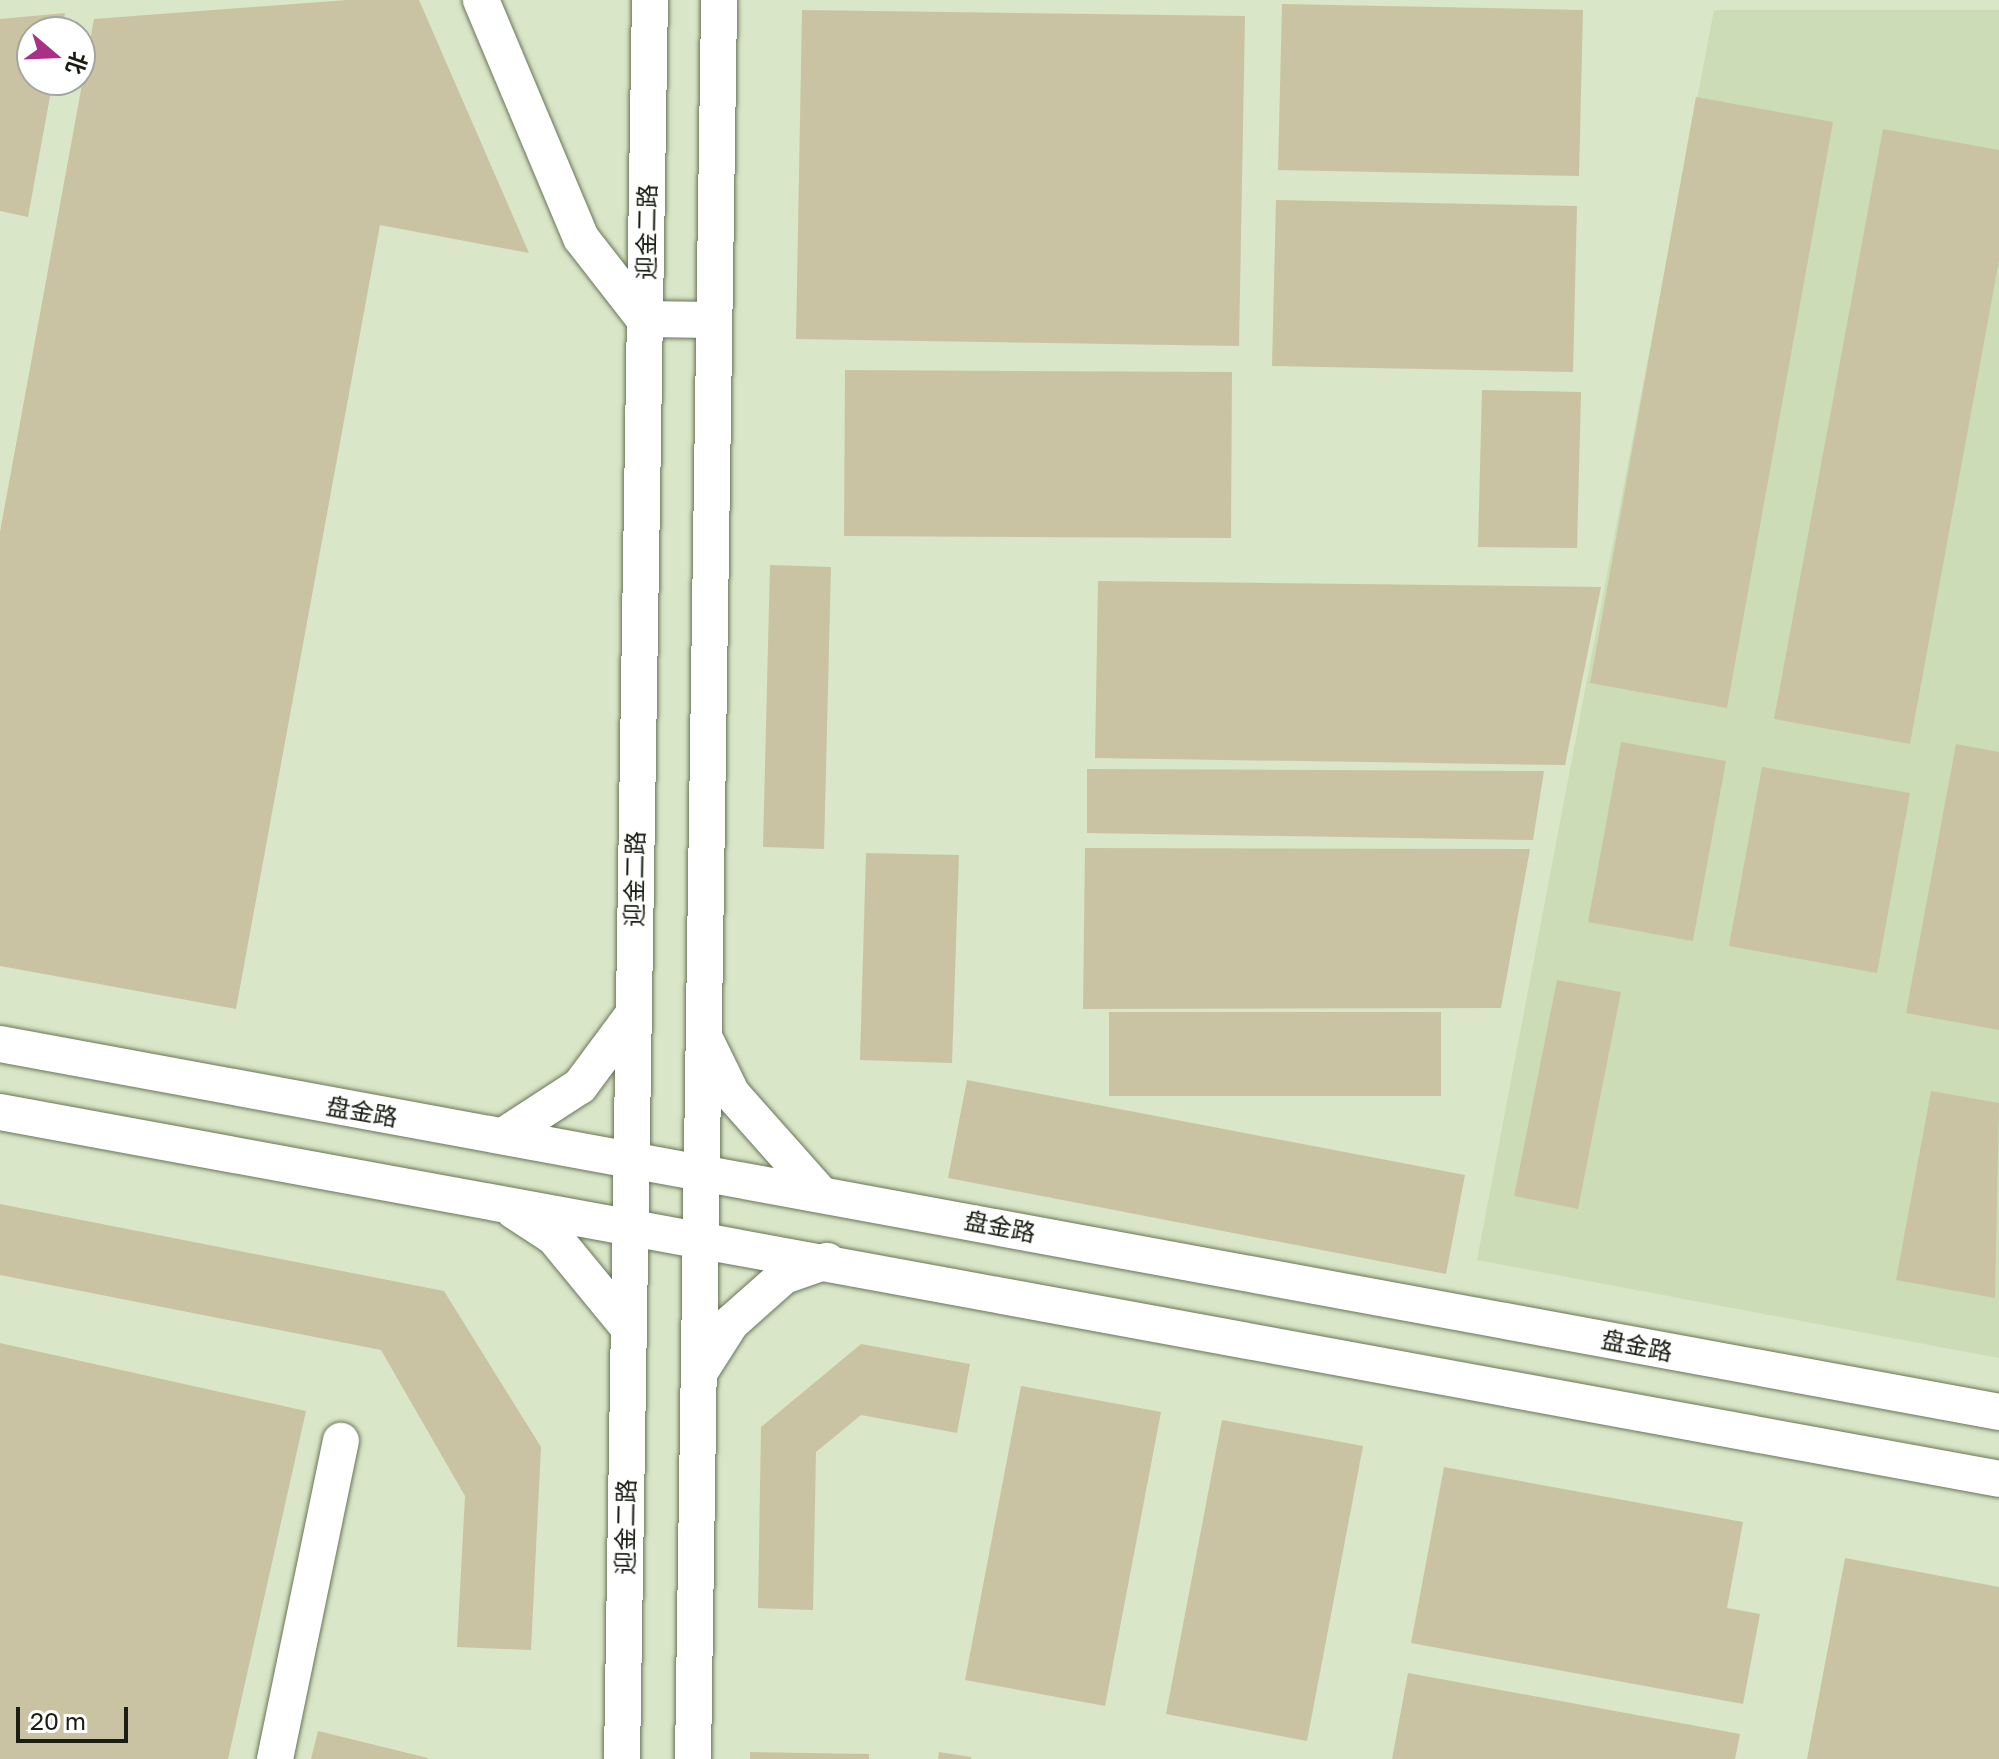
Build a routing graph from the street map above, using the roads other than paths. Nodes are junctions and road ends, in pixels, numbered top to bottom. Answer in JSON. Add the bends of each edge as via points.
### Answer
{"nodes":[{"id":1,"x":481,"y":0,"type":"edge"},
{"id":2,"x":650,"y":0,"type":"edge"},
{"id":3,"x":719,"y":0,"type":"edge"},
{"id":4,"x":644,"y":319,"type":"junction"},
{"id":5,"x":714,"y":320,"type":"junction"},
{"id":6,"x":632,"y":1016,"type":"junction"},
{"id":7,"x":704,"y":1036,"type":"junction"},
{"id":8,"x":0,"y":1044,"type":"edge"},
{"id":9,"x":0,"y":1112,"type":"edge"},
{"id":10,"x":503,"y":1136,"type":"junction"},
{"id":11,"x":630,"y":1159,"type":"junction"},
{"id":12,"x":701,"y":1172,"type":"junction"},
{"id":13,"x":819,"y":1192,"type":"junction"},
{"id":14,"x":500,"y":1201,"type":"junction"},
{"id":15,"x":629,"y":1224,"type":"junction"},
{"id":16,"x":701,"y":1237,"type":"junction"},
{"id":17,"x":827,"y":1261,"type":"junction"},
{"id":18,"x":628,"y":1327,"type":"junction"},
{"id":19,"x":701,"y":1370,"type":"junction"},
{"id":20,"x":1999,"y":1412,"type":"edge"},
{"id":21,"x":341,"y":1441,"type":"dead end"},
{"id":22,"x":1999,"y":1479,"type":"edge"},
{"id":23,"x":275,"y":1759,"type":"edge"},
{"id":24,"x":622,"y":1759,"type":"edge"},
{"id":25,"x":693,"y":1759,"type":"edge"}],
"edges":[{"from":1,"to":4,"type":"street","via":[[581,238]]},
{"from":2,"to":4,"type":"street","name":"迎金二路"},
{"from":3,"to":5,"type":"street"},
{"from":4,"to":5,"type":"street"},
{"from":4,"to":6,"type":"street","name":"迎金二路"},
{"from":5,"to":7,"type":"street"},
{"from":6,"to":10,"type":"street","via":[[580,1086]]},
{"from":6,"to":11,"type":"street","name":"迎金二路"},
{"from":7,"to":12,"type":"street"},
{"from":7,"to":13,"type":"street","via":[[732,1094]]},
{"from":8,"to":10,"type":"street","name":"盘金路"},
{"from":9,"to":14,"type":"street"},
{"from":10,"to":11,"type":"street","name":"盘金路"},
{"from":11,"to":12,"type":"street","name":"盘金路"},
{"from":11,"to":15,"type":"street","name":"迎金二路"},
{"from":12,"to":13,"type":"street","name":"盘金路"},
{"from":12,"to":16,"type":"street"},
{"from":13,"to":20,"type":"street","name":"盘金路"},
{"from":14,"to":15,"type":"street"},
{"from":14,"to":18,"type":"street","via":[[554,1237]]},
{"from":15,"to":16,"type":"street"},
{"from":15,"to":18,"type":"street","name":"迎金二路"},
{"from":16,"to":17,"type":"street"},
{"from":16,"to":19,"type":"street"},
{"from":17,"to":19,"type":"street","via":[[784,1276],[731,1323]]},
{"from":17,"to":22,"type":"street"},
{"from":18,"to":24,"type":"street","name":"迎金二路"},
{"from":19,"to":25,"type":"street"},
{"from":21,"to":23,"type":"street"}]}
